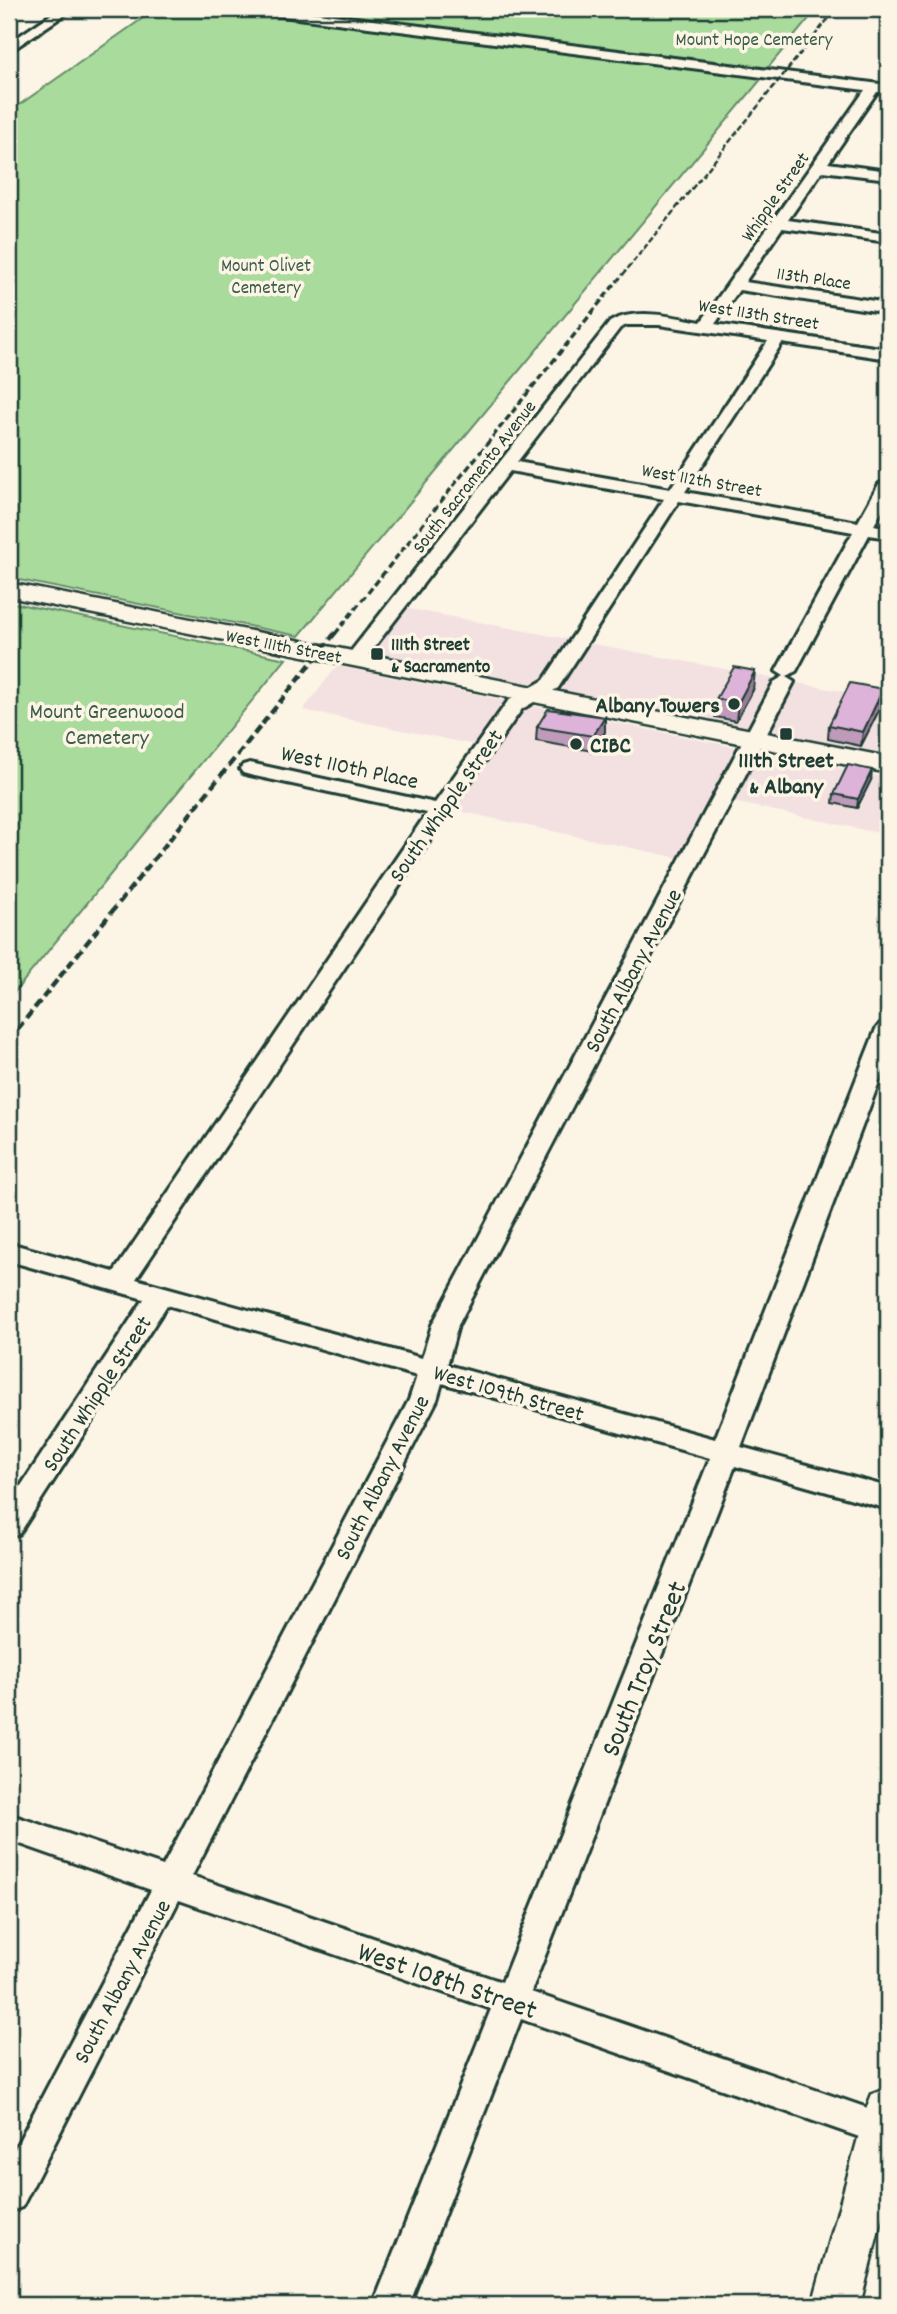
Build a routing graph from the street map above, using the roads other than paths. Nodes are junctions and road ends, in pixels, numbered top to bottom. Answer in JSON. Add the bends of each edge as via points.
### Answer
{"nodes":[{"id":1,"x":68,"y":9,"type":"edge"},
{"id":2,"x":258,"y":9,"type":"edge"},
{"id":3,"x":9,"y":48,"type":"edge"},
{"id":4,"x":881,"y":88,"type":"edge"},
{"id":5,"x":819,"y":166,"type":"junction"},
{"id":6,"x":888,"y":175,"type":"edge"},
{"id":7,"x":779,"y":223,"type":"junction"},
{"id":8,"x":888,"y":238,"type":"edge"},
{"id":9,"x":735,"y":285,"type":"junction"},
{"id":10,"x":888,"y":308,"type":"edge"},
{"id":11,"x":624,"y":320,"type":"joint"},
{"id":12,"x":706,"y":326,"type":"junction"},
{"id":13,"x":778,"y":337,"type":"junction"},
{"id":14,"x":888,"y":354,"type":"edge"},
{"id":15,"x":508,"y":466,"type":"junction"},
{"id":16,"x":888,"y":484,"type":"edge"},
{"id":17,"x":674,"y":495,"type":"junction"},
{"id":18,"x":864,"y":529,"type":"junction"},
{"id":19,"x":888,"y":533,"type":"edge"},
{"id":20,"x":9,"y":590,"type":"edge"},
{"id":21,"x":355,"y":659,"type":"junction"},
{"id":22,"x":534,"y":693,"type":"junction"},
{"id":23,"x":753,"y":737,"type":"junction"},
{"id":24,"x":888,"y":765,"type":"edge"},
{"id":25,"x":250,"y":769,"type":"dead end"},
{"id":26,"x":440,"y":810,"type":"junction"},
{"id":27,"x":888,"y":1029,"type":"edge"},
{"id":28,"x":9,"y":1252,"type":"edge"},
{"id":29,"x":120,"y":1283,"type":"junction"},
{"id":30,"x":161,"y":1294,"type":"junction"},
{"id":31,"x":431,"y":1371,"type":"junction"},
{"id":32,"x":726,"y":1452,"type":"junction"},
{"id":33,"x":888,"y":1498,"type":"edge"},
{"id":34,"x":9,"y":1526,"type":"edge"},
{"id":35,"x":9,"y":1827,"type":"edge"},
{"id":36,"x":172,"y":1883,"type":"junction"},
{"id":37,"x":510,"y":2000,"type":"junction"},
{"id":38,"x":886,"y":2123,"type":"edge"},
{"id":39,"x":9,"y":2195,"type":"edge"},
{"id":40,"x":391,"y":2305,"type":"edge"},
{"id":41,"x":836,"y":2305,"type":"edge"}],
"edges":[{"from":1,"to":3,"type":"street"},
{"from":2,"to":4,"type":"street"},
{"from":4,"to":5,"type":"street","name":"Whipple Street"},
{"from":5,"to":6,"type":"street"},
{"from":5,"to":7,"type":"street","name":"Whipple Street"},
{"from":7,"to":8,"type":"street"},
{"from":7,"to":9,"type":"street","name":"Whipple Street"},
{"from":9,"to":10,"type":"street","name":"113th Place"},
{"from":9,"to":12,"type":"street","name":"Whipple Street"},
{"from":11,"to":12,"type":"street","name":"West 113th Street"},
{"from":11,"to":15,"type":"street","name":"South Sacramento Avenue"},
{"from":12,"to":13,"type":"street","name":"West 113th Street"},
{"from":13,"to":14,"type":"street","name":"West 113th Street"},
{"from":13,"to":17,"type":"street","name":"South Whipple Street"},
{"from":15,"to":17,"type":"street","name":"West 112th Street"},
{"from":15,"to":21,"type":"street","name":"South Sacramento Avenue"},
{"from":16,"to":18,"type":"street","name":"South Albany Avenue"},
{"from":17,"to":18,"type":"street","name":"West 112th Street"},
{"from":17,"to":22,"type":"street","name":"South Whipple Street","via":[[551,684]]},
{"from":18,"to":19,"type":"street","name":"West 112th Street"},
{"from":18,"to":23,"type":"street","name":"South Albany Avenue"},
{"from":20,"to":21,"type":"main road","name":"West 111th Street"},
{"from":21,"to":22,"type":"main road","name":"West 111th Street"},
{"from":22,"to":23,"type":"main road","name":"West 111th Street"},
{"from":22,"to":26,"type":"street","name":"South Whipple Street","via":[[515,705]]},
{"from":23,"to":24,"type":"main road","name":"West 111th Street"},
{"from":23,"to":31,"type":"street","name":"South Albany Avenue","via":[[445,1325]]},
{"from":25,"to":26,"type":"street","name":"West 110th Place"},
{"from":26,"to":29,"type":"street","name":"South Whipple Street"},
{"from":27,"to":32,"type":"street","name":"South Troy Street"},
{"from":28,"to":29,"type":"street","name":"West 109th Street"},
{"from":29,"to":30,"type":"street","name":"West 109th Street"},
{"from":30,"to":31,"type":"street","name":"West 109th Street"},
{"from":30,"to":34,"type":"street","name":"South Whipple Street"},
{"from":31,"to":32,"type":"street","name":"West 109th Street"},
{"from":31,"to":36,"type":"street","name":"South Albany Avenue","via":[[423,1400]]},
{"from":32,"to":33,"type":"street","name":"West 109th Street"},
{"from":32,"to":37,"type":"street","name":"South Troy Street"},
{"from":35,"to":36,"type":"street","name":"West 108th Street"},
{"from":36,"to":37,"type":"street","name":"West 108th Street"},
{"from":36,"to":39,"type":"street","name":"South Albany Avenue"},
{"from":37,"to":38,"type":"street","name":"West 108th Street"},
{"from":37,"to":40,"type":"street","name":"South Troy Street"},
{"from":38,"to":41,"type":"main road"}]}
